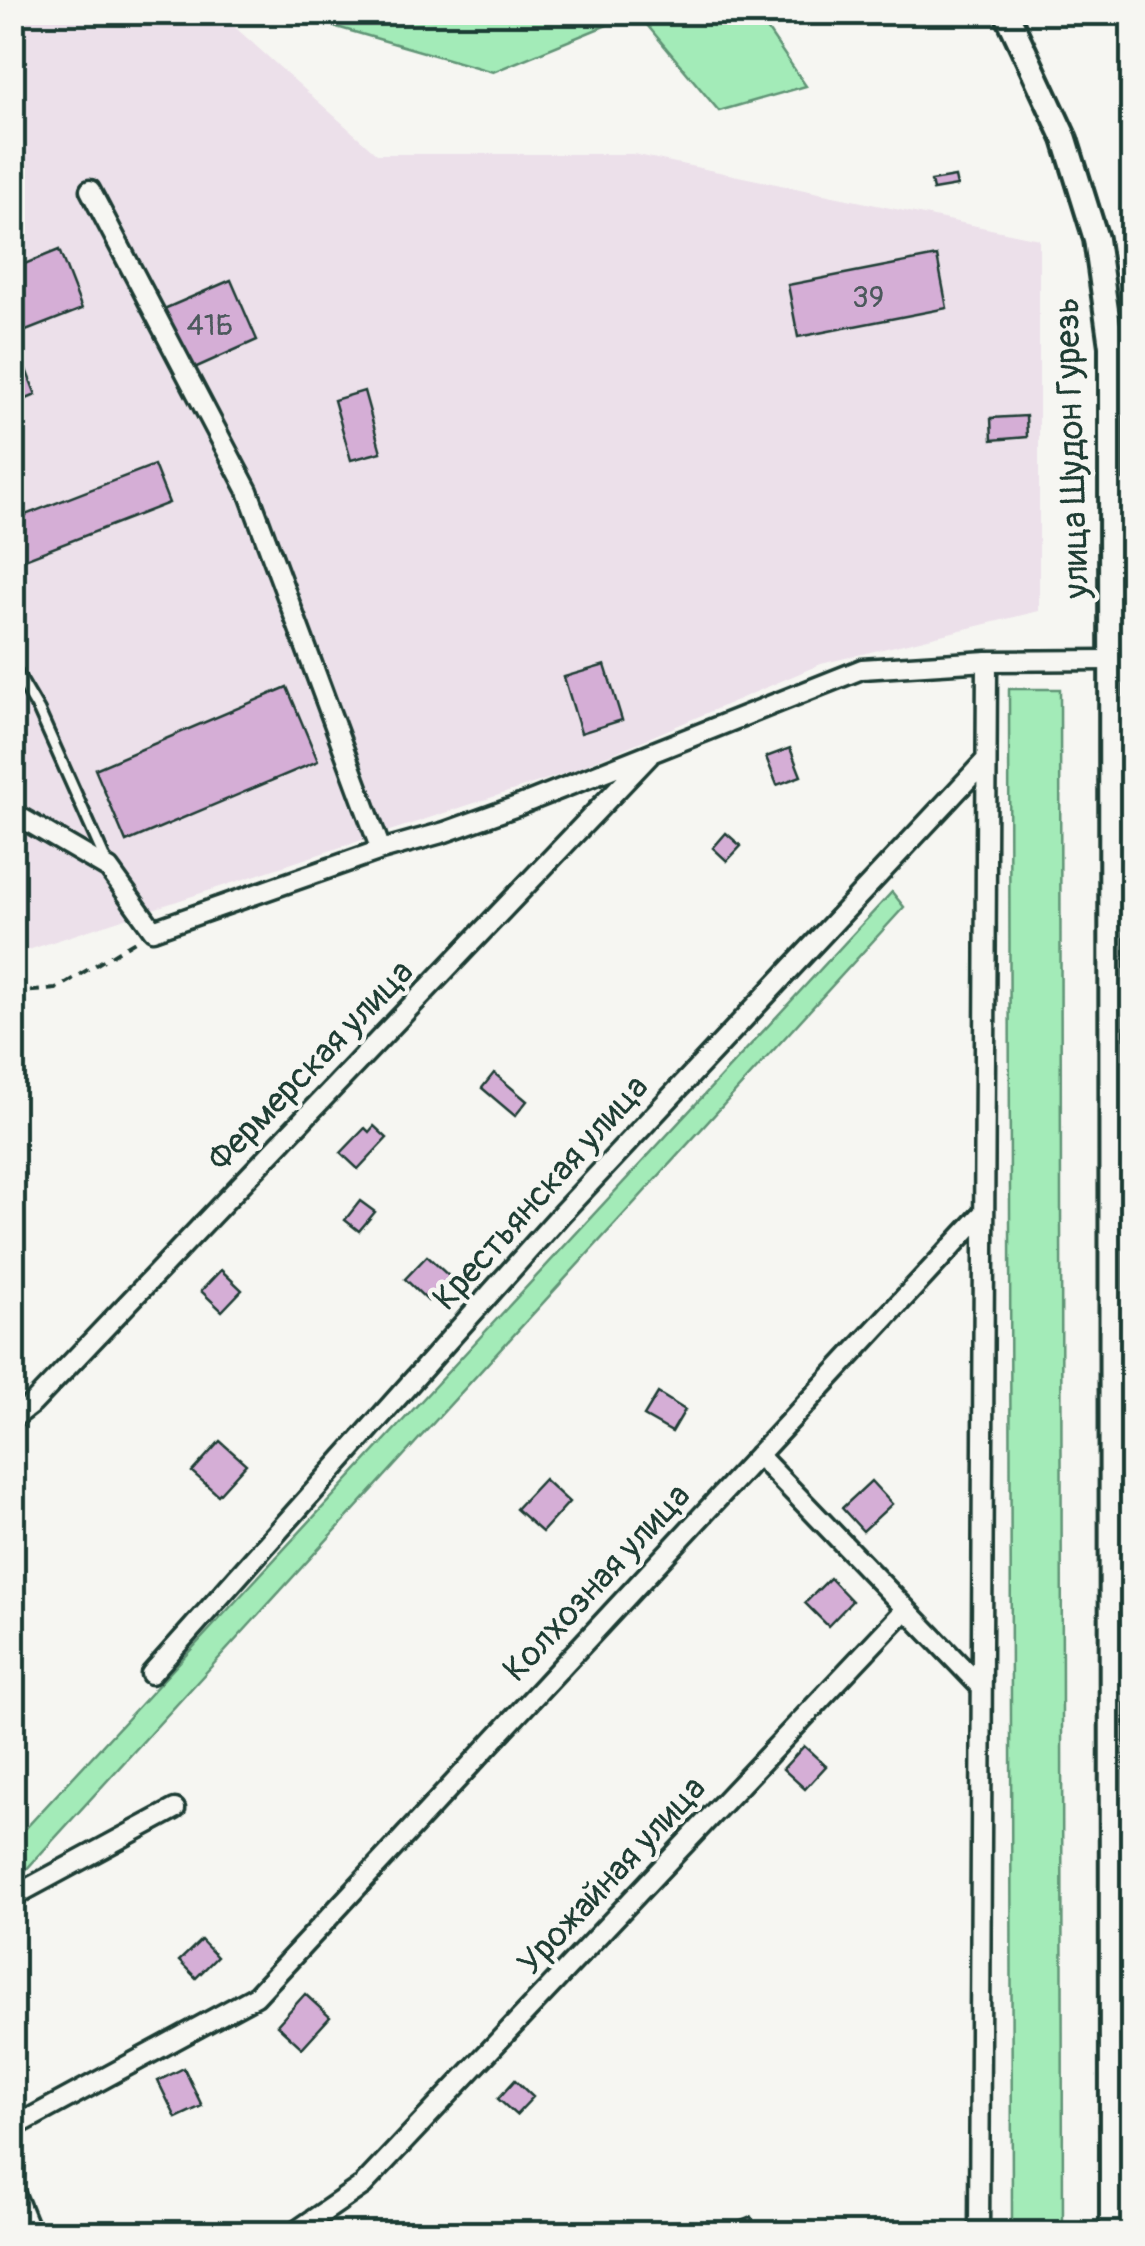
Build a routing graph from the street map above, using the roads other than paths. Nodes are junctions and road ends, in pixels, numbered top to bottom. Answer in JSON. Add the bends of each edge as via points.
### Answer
{"nodes":[{"id":1,"x":1006,"y":12,"type":"edge"},
{"id":2,"x":90,"y":190,"type":"dead end"},
{"id":3,"x":1122,"y":490,"type":"edge"},
{"id":4,"x":1111,"y":660,"type":"junction"},
{"id":5,"x":988,"y":661,"type":"junction"},
{"id":6,"x":12,"y":665,"type":"edge"},
{"id":7,"x":652,"y":752,"type":"junction"},
{"id":8,"x":986,"y":760,"type":"junction"},
{"id":9,"x":12,"y":809,"type":"edge"},
{"id":10,"x":381,"y":850,"type":"junction"},
{"id":11,"x":109,"y":869,"type":"junction"},
{"id":12,"x":983,"y":1213,"type":"junction"},
{"id":13,"x":12,"y":1420,"type":"edge"},
{"id":14,"x":758,"y":1455,"type":"junction"},
{"id":15,"x":906,"y":1610,"type":"junction"},
{"id":16,"x":151,"y":1674,"type":"dead end"},
{"id":17,"x":980,"y":1686,"type":"junction"},
{"id":18,"x":174,"y":1809,"type":"dead end"},
{"id":19,"x":12,"y":1897,"type":"edge"},
{"id":20,"x":1122,"y":2104,"type":"edge"},
{"id":21,"x":12,"y":2128,"type":"edge"},
{"id":22,"x":12,"y":2187,"type":"edge"},
{"id":23,"x":30,"y":2234,"type":"edge"},
{"id":24,"x":292,"y":2234,"type":"edge"},
{"id":25,"x":979,"y":2234,"type":"edge"},
{"id":26,"x":1112,"y":2234,"type":"edge"}],
"edges":[{"from":1,"to":3,"type":"street","name":"улица Шудон Гурезь","via":[[1065,139],[1096,239]]},
{"from":2,"to":10,"type":"street","via":[[248,491]]},
{"from":3,"to":4,"type":"street","name":"улица Шудон Гурезь"},
{"from":4,"to":5,"type":"street"},
{"from":4,"to":20,"type":"street","name":"улица Шудон Гурезь"},
{"from":5,"to":7,"type":"street","via":[[862,668]]},
{"from":5,"to":8,"type":"street"},
{"from":6,"to":11,"type":"lane"},
{"from":7,"to":10,"type":"street"},
{"from":7,"to":13,"type":"street","name":"Фермерская улица"},
{"from":8,"to":12,"type":"street"},
{"from":8,"to":16,"type":"street","name":"Крестьянская улица","via":[[562,1213]]},
{"from":9,"to":11,"type":"street"},
{"from":10,"to":11,"type":"street","via":[[153,930]]},
{"from":12,"to":14,"type":"street","name":"Колхозная улица"},
{"from":12,"to":17,"type":"street"},
{"from":14,"to":15,"type":"street"},
{"from":14,"to":21,"type":"street","name":"Колхозная улица","via":[[256,1996]]},
{"from":15,"to":17,"type":"street"},
{"from":15,"to":24,"type":"street","name":"Урожайная улица","via":[[363,2186]]},
{"from":17,"to":25,"type":"street"},
{"from":18,"to":19,"type":"street"},
{"from":20,"to":26,"type":"street","name":"улица Шудон Гурезь"},
{"from":22,"to":23,"type":"street"}]}
